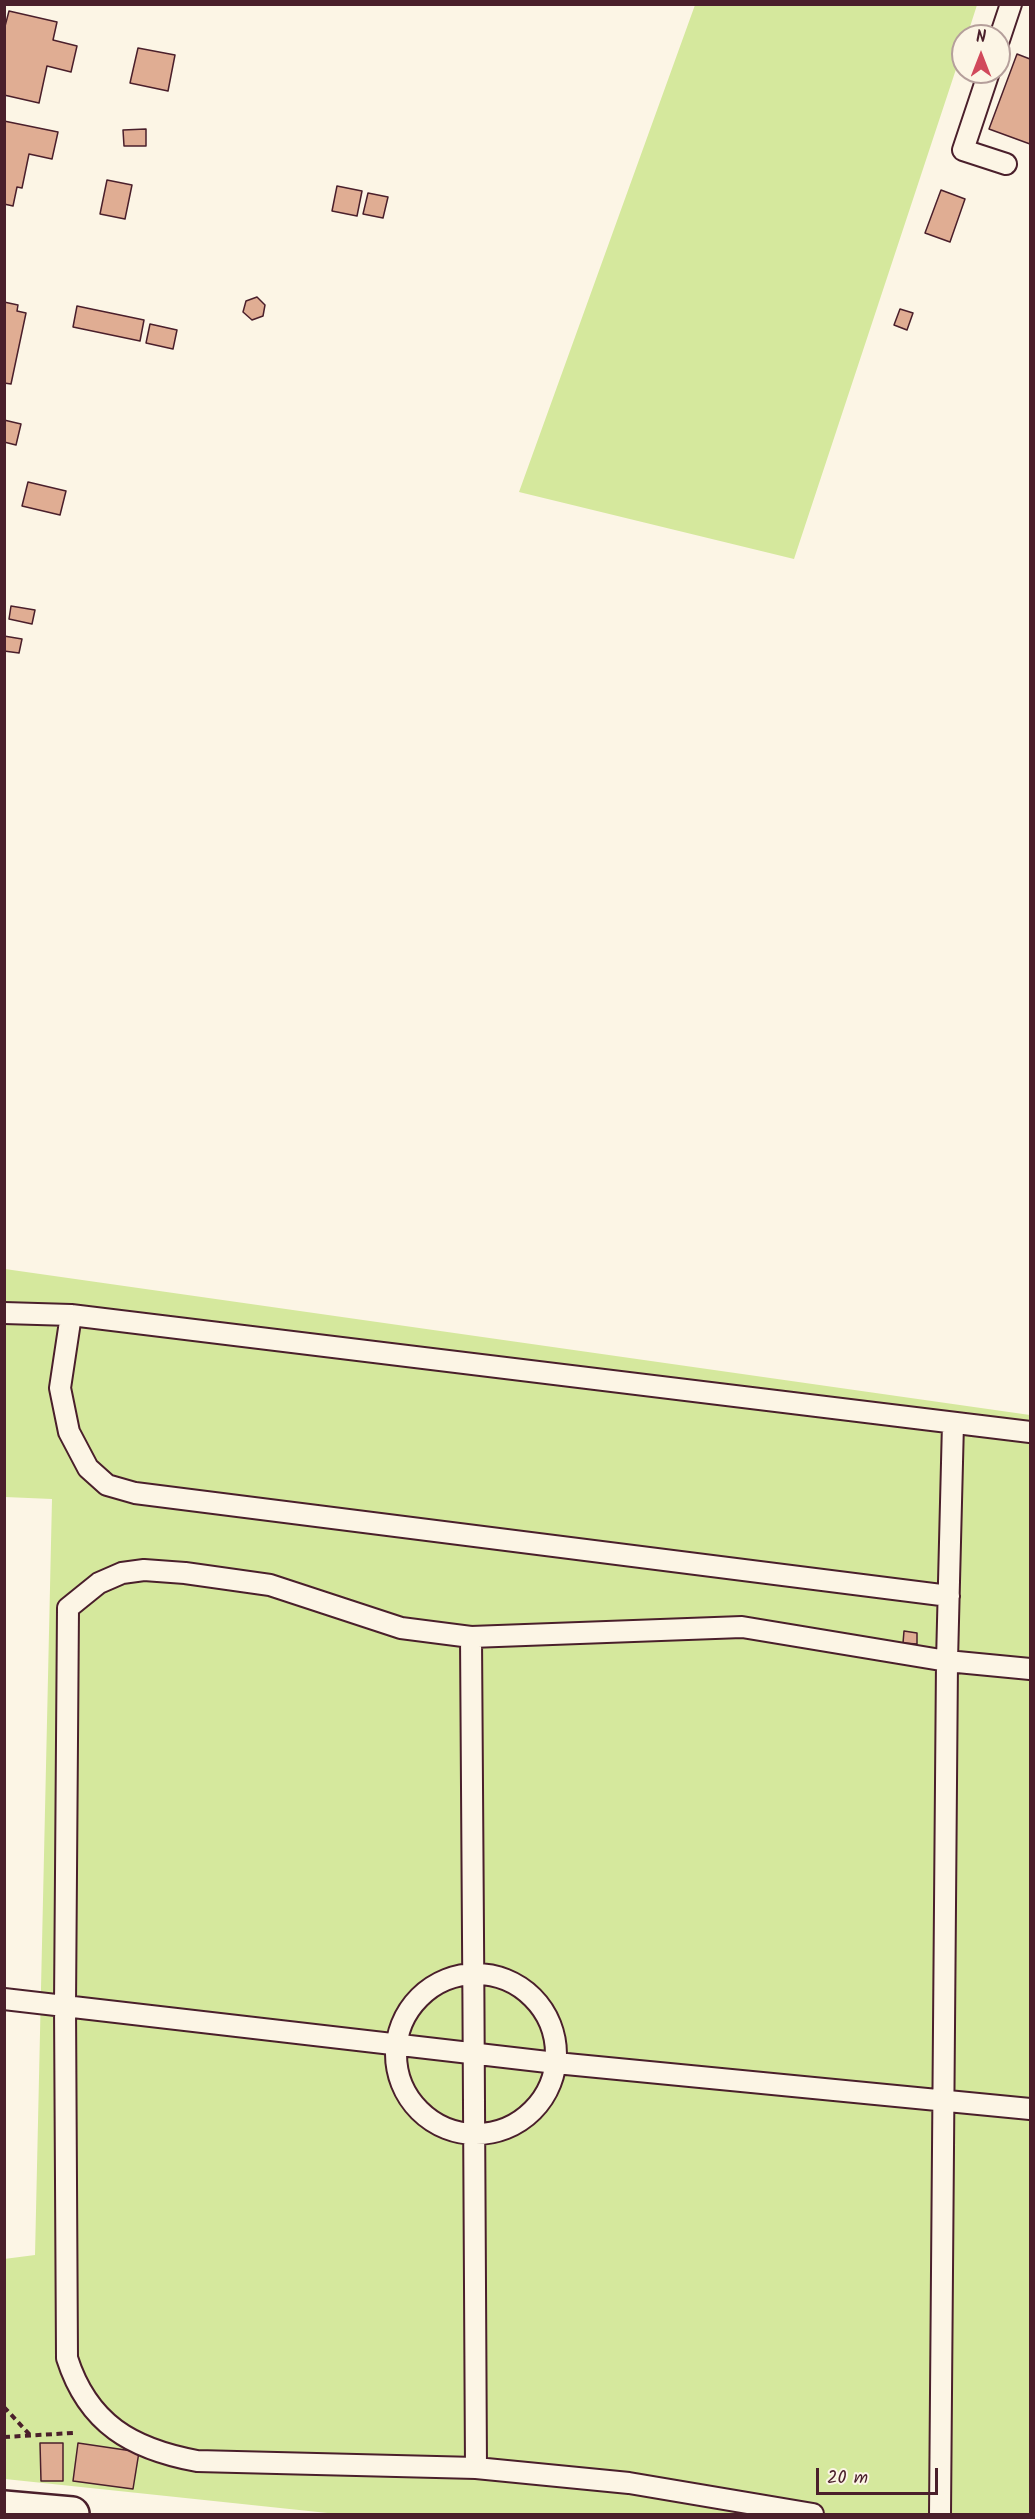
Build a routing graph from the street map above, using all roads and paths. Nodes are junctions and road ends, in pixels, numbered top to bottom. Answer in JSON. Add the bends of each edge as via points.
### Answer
{"nodes":[{"id":1,"x":1011,"y":4,"type":"edge"},
{"id":2,"x":1004,"y":24,"type":"edge"},
{"id":3,"x":985,"y":84,"type":"edge"},
{"id":4,"x":1006,"y":164,"type":"dead end"},
{"id":5,"x":4,"y":1313,"type":"edge"},
{"id":6,"x":71,"y":1316,"type":"junction"},
{"id":7,"x":953,"y":1423,"type":"junction"},
{"id":8,"x":1030,"y":1432,"type":"edge"},
{"id":9,"x":949,"y":1596,"type":"junction"},
{"id":10,"x":471,"y":1637,"type":"junction"},
{"id":11,"x":947,"y":1661,"type":"junction"},
{"id":12,"x":1030,"y":1669,"type":"edge"},
{"id":13,"x":473,"y":1974,"type":"junction"},
{"id":14,"x":4,"y":1998,"type":"edge"},
{"id":15,"x":65,"y":2005,"type":"junction"},
{"id":16,"x":395,"y":2045,"type":"junction"},
{"id":17,"x":474,"y":2054,"type":"junction"},
{"id":18,"x":556,"y":2063,"type":"junction"},
{"id":19,"x":942,"y":2099,"type":"junction"},
{"id":20,"x":1030,"y":2109,"type":"edge"},
{"id":21,"x":477,"y":2135,"type":"junction"},
{"id":22,"x":4,"y":2407,"type":"edge"},
{"id":23,"x":116,"y":2431,"type":"junction"},
{"id":24,"x":31,"y":2436,"type":"junction"},
{"id":25,"x":4,"y":2437,"type":"edge"},
{"id":26,"x":476,"y":2468,"type":"junction"},
{"id":27,"x":4,"y":2508,"type":"edge"},
{"id":28,"x":72,"y":2514,"type":"edge"},
{"id":29,"x":813,"y":2514,"type":"edge"},
{"id":30,"x":940,"y":2514,"type":"edge"}],
"edges":[{"from":1,"to":2,"type":"lane"},
{"from":3,"to":4,"type":"lane","via":[[963,150]]},
{"from":5,"to":6,"type":"lane"},
{"from":6,"to":7,"type":"lane"},
{"from":6,"to":9,"type":"lane","via":[[60,1388],[69,1432],[88,1468],[107,1485],[135,1494]]},
{"from":7,"to":8,"type":"lane"},
{"from":7,"to":9,"type":"lane"},
{"from":9,"to":11,"type":"lane"},
{"from":10,"to":11,"type":"lane","via":[[742,1627]]},
{"from":10,"to":13,"type":"lane"},
{"from":10,"to":15,"type":"lane","via":[[401,1628],[270,1585],[144,1570],[122,1573],[99,1583],[68,1608]]},
{"from":11,"to":12,"type":"lane"},
{"from":11,"to":19,"type":"lane"},
{"from":13,"to":16,"type":"lane","via":[[451,1977],[430,1987],[413,2003],[401,2023]]},
{"from":13,"to":17,"type":"lane"},
{"from":13,"to":18,"type":"lane","via":[[496,1976],[518,1985],[536,2000],[549,2019],[556,2040]]},
{"from":14,"to":15,"type":"lane"},
{"from":15,"to":16,"type":"lane"},
{"from":15,"to":23,"type":"lane","via":[[67,2358],[75,2384]]},
{"from":16,"to":17,"type":"lane"},
{"from":16,"to":21,"type":"lane","via":[[396,2068],[403,2090],[416,2109],[455,2133]]},
{"from":17,"to":18,"type":"lane"},
{"from":17,"to":21,"type":"lane"},
{"from":18,"to":19,"type":"lane"},
{"from":18,"to":21,"type":"lane","via":[[551,2085],[539,2105],[522,2121],[501,2131]]},
{"from":19,"to":20,"type":"lane"},
{"from":19,"to":30,"type":"lane"},
{"from":21,"to":26,"type":"lane"},
{"from":22,"to":24,"type":"path"},
{"from":23,"to":24,"type":"path"},
{"from":23,"to":26,"type":"lane","via":[[163,2455],[197,2461]]},
{"from":24,"to":25,"type":"path"},
{"from":26,"to":29,"type":"lane","via":[[629,2483]]},
{"from":27,"to":28,"type":"street"}]}
